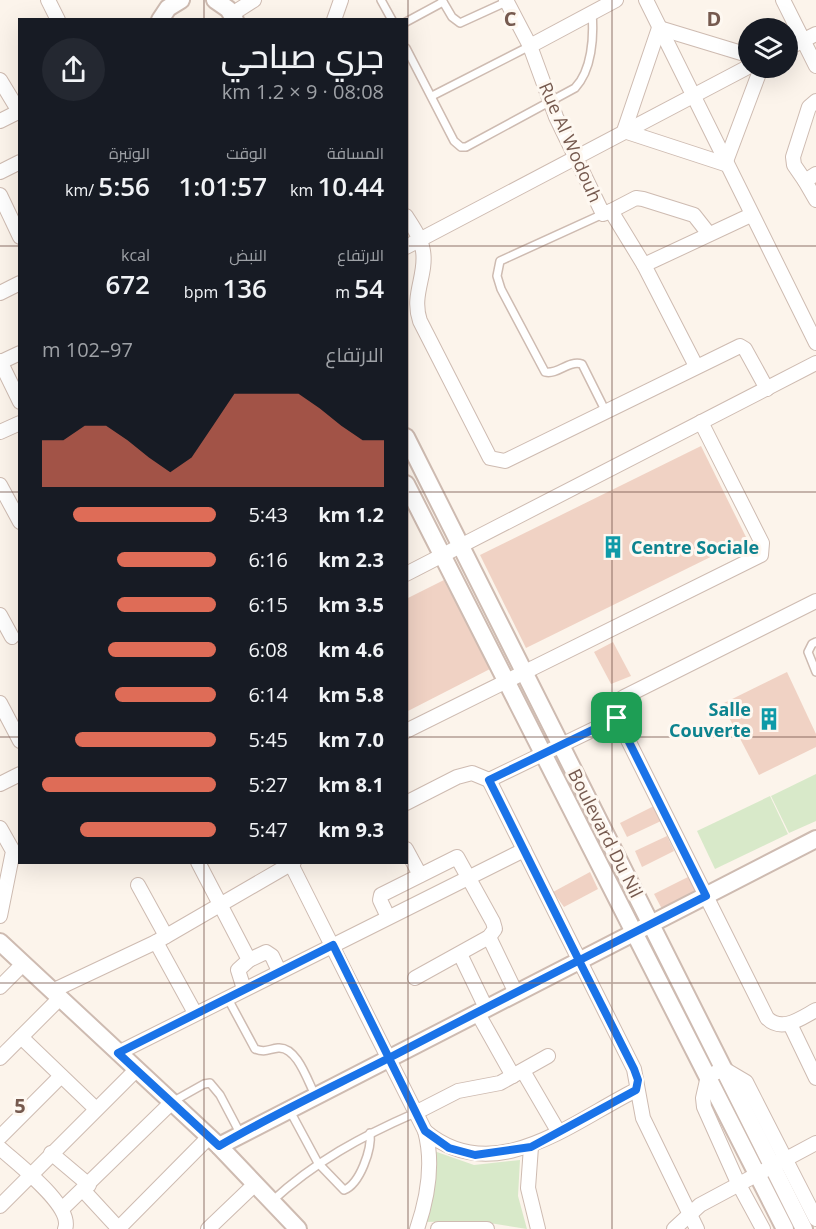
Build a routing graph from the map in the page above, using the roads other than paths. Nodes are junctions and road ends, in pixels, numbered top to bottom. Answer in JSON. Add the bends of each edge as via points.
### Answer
{"nodes":[{"id":1,"x":48,"y":0,"type":"edge"},
{"id":2,"x":56,"y":0,"type":"edge"},
{"id":3,"x":181,"y":0,"type":"edge"},
{"id":4,"x":215,"y":0,"type":"edge"},
{"id":5,"x":254,"y":0,"type":"edge"},
{"id":6,"x":341,"y":0,"type":"edge"},
{"id":7,"x":381,"y":0,"type":"edge"},
{"id":8,"x":616,"y":0,"type":"edge"},
{"id":9,"x":646,"y":0,"type":"edge"},
{"id":10,"x":783,"y":0,"type":"edge"},
{"id":11,"x":443,"y":1,"type":"edge"},
{"id":12,"x":506,"y":1,"type":"edge"},
{"id":13,"x":161,"y":10,"type":"edge"},
{"id":14,"x":592,"y":14,"type":"junction"},
{"id":15,"x":234,"y":17,"type":"edge"},
{"id":16,"x":58,"y":18,"type":"edge"},
{"id":17,"x":59,"y":18,"type":"edge"},
{"id":18,"x":335,"y":18,"type":"edge"},
{"id":19,"x":391,"y":18,"type":"edge"},
{"id":20,"x":408,"y":21,"type":"edge"},
{"id":21,"x":659,"y":28,"type":"junction"},
{"id":22,"x":816,"y":34,"type":"edge"},
{"id":23,"x":803,"y":40,"type":"junction"},
{"id":24,"x":798,"y":43,"type":"edge"},
{"id":25,"x":530,"y":46,"type":"junction"},
{"id":26,"x":408,"y":52,"type":"edge"},
{"id":27,"x":738,"y":52,"type":"edge"},
{"id":28,"x":816,"y":66,"type":"edge"},
{"id":29,"x":738,"y":72,"type":"edge"},
{"id":30,"x":757,"y":78,"type":"edge"},
{"id":31,"x":0,"y":80,"type":"edge"},
{"id":32,"x":692,"y":94,"type":"junction"},
{"id":33,"x":432,"y":96,"type":"junction"},
{"id":34,"x":816,"y":101,"type":"edge"},
{"id":35,"x":550,"y":102,"type":"junction"},
{"id":36,"x":18,"y":110,"type":"edge"},
{"id":37,"x":18,"y":112,"type":"edge"},
{"id":38,"x":0,"y":121,"type":"edge"},
{"id":39,"x":624,"y":131,"type":"junction"},
{"id":40,"x":576,"y":157,"type":"junction"},
{"id":41,"x":18,"y":163,"type":"edge"},
{"id":42,"x":725,"y":164,"type":"junction"},
{"id":43,"x":0,"y":172,"type":"edge"},
{"id":44,"x":811,"y":178,"type":"edge"},
{"id":45,"x":0,"y":195,"type":"edge"},
{"id":46,"x":816,"y":200,"type":"edge"},
{"id":47,"x":607,"y":212,"type":"junction"},
{"id":48,"x":751,"y":215,"type":"junction"},
{"id":49,"x":408,"y":219,"type":"edge"},
{"id":50,"x":16,"y":220,"type":"edge"},
{"id":51,"x":709,"y":234,"type":"junction"},
{"id":52,"x":420,"y":240,"type":"junction"},
{"id":53,"x":408,"y":246,"type":"edge"},
{"id":54,"x":644,"y":265,"type":"junction"},
{"id":55,"x":18,"y":284,"type":"edge"},
{"id":56,"x":0,"y":293,"type":"edge"},
{"id":57,"x":816,"y":343,"type":"edge"},
{"id":58,"x":18,"y":354,"type":"edge"},
{"id":59,"x":0,"y":362,"type":"edge"},
{"id":60,"x":816,"y":363,"type":"edge"},
{"id":61,"x":696,"y":366,"type":"junction"},
{"id":62,"x":767,"y":389,"type":"junction"},
{"id":63,"x":18,"y":398,"type":"edge"},
{"id":64,"x":605,"y":410,"type":"junction"},
{"id":65,"x":701,"y":423,"type":"junction"},
{"id":66,"x":18,"y":424,"type":"edge"},
{"id":67,"x":0,"y":432,"type":"edge"},
{"id":68,"x":408,"y":441,"type":"edge"},
{"id":69,"x":0,"y":485,"type":"edge"},
{"id":70,"x":408,"y":488,"type":"edge"},
{"id":71,"x":18,"y":518,"type":"edge"},
{"id":72,"x":462,"y":547,"type":"junction"},
{"id":73,"x":444,"y":557,"type":"junction"},
{"id":74,"x":408,"y":573,"type":"edge"},
{"id":75,"x":816,"y":601,"type":"edge"},
{"id":76,"x":0,"y":615,"type":"edge"},
{"id":77,"x":10,"y":638,"type":"edge"},
{"id":78,"x":816,"y":642,"type":"edge"},
{"id":79,"x":816,"y":672,"type":"edge"},
{"id":80,"x":525,"y":674,"type":"junction"},
{"id":81,"x":508,"y":683,"type":"junction"},
{"id":82,"x":0,"y":702,"type":"edge"},
{"id":83,"x":617,"y":718,"type":"junction"},
{"id":84,"x":408,"y":730,"type":"edge"},
{"id":85,"x":18,"y":737,"type":"edge"},
{"id":86,"x":562,"y":745,"type":"junction"},
{"id":87,"x":543,"y":755,"type":"junction"},
{"id":88,"x":18,"y":775,"type":"edge"},
{"id":89,"x":489,"y":780,"type":"junction"},
{"id":90,"x":0,"y":784,"type":"edge"},
{"id":91,"x":408,"y":802,"type":"edge"},
{"id":92,"x":0,"y":828,"type":"edge"},
{"id":93,"x":816,"y":839,"type":"edge"},
{"id":94,"x":16,"y":849,"type":"edge"},
{"id":95,"x":524,"y":850,"type":"junction"},
{"id":96,"x":408,"y":853,"type":"edge"},
{"id":97,"x":0,"y":858,"type":"edge"},
{"id":98,"x":199,"y":864,"type":"edge"},
{"id":99,"x":290,"y":864,"type":"edge"},
{"id":100,"x":292,"y":864,"type":"edge"},
{"id":101,"x":420,"y":875,"type":"junction"},
{"id":102,"x":467,"y":878,"type":"junction"},
{"id":103,"x":138,"y":885,"type":"dead end"},
{"id":104,"x":706,"y":896,"type":"junction"},
{"id":105,"x":220,"y":905,"type":"junction"},
{"id":106,"x":0,"y":916,"type":"edge"},
{"id":107,"x":388,"y":917,"type":"junction"},
{"id":108,"x":652,"y":923,"type":"junction"},
{"id":109,"x":634,"y":932,"type":"junction"},
{"id":110,"x":489,"y":937,"type":"junction"},
{"id":111,"x":161,"y":939,"type":"junction"},
{"id":112,"x":0,"y":942,"type":"edge"},
{"id":113,"x":333,"y":945,"type":"junction"},
{"id":114,"x":460,"y":954,"type":"junction"},
{"id":115,"x":249,"y":960,"type":"junction"},
{"id":116,"x":580,"y":960,"type":"junction"},
{"id":117,"x":23,"y":964,"type":"junction"},
{"id":118,"x":279,"y":971,"type":"junction"},
{"id":119,"x":415,"y":978,"type":"dead end"},
{"id":120,"x":0,"y":987,"type":"edge"},
{"id":121,"x":244,"y":989,"type":"junction"},
{"id":122,"x":516,"y":993,"type":"junction"},
{"id":123,"x":56,"y":995,"type":"junction"},
{"id":124,"x":227,"y":997,"type":"junction"},
{"id":125,"x":481,"y":1010,"type":"junction"},
{"id":126,"x":816,"y":1010,"type":"edge"},
{"id":127,"x":195,"y":1013,"type":"junction"},
{"id":128,"x":790,"y":1024,"type":"junction"},
{"id":129,"x":21,"y":1037,"type":"junction"},
{"id":130,"x":118,"y":1053,"type":"junction"},
{"id":131,"x":548,"y":1056,"type":"dead end"},
{"id":132,"x":0,"y":1058,"type":"edge"},
{"id":133,"x":388,"y":1058,"type":"junction"},
{"id":134,"x":724,"y":1069,"type":"junction"},
{"id":135,"x":136,"y":1070,"type":"junction"},
{"id":136,"x":518,"y":1073,"type":"junction"},
{"id":137,"x":61,"y":1076,"type":"junction"},
{"id":138,"x":708,"y":1077,"type":"junction"},
{"id":139,"x":816,"y":1078,"type":"edge"},
{"id":140,"x":636,"y":1090,"type":"junction"},
{"id":141,"x":315,"y":1095,"type":"junction"},
{"id":142,"x":171,"y":1103,"type":"junction"},
{"id":143,"x":289,"y":1108,"type":"junction"},
{"id":144,"x":96,"y":1109,"type":"junction"},
{"id":145,"x":416,"y":1113,"type":"junction"},
{"id":146,"x":425,"y":1131,"type":"junction"},
{"id":147,"x":558,"y":1131,"type":"junction"},
{"id":148,"x":240,"y":1133,"type":"junction"},
{"id":149,"x":370,"y":1133,"type":"junction"},
{"id":150,"x":0,"y":1137,"type":"edge"},
{"id":151,"x":214,"y":1142,"type":"junction"},
{"id":152,"x":816,"y":1143,"type":"edge"},
{"id":153,"x":531,"y":1147,"type":"junction"},
{"id":154,"x":0,"y":1148,"type":"edge"},
{"id":155,"x":51,"y":1153,"type":"junction"},
{"id":156,"x":787,"y":1158,"type":"junction"},
{"id":157,"x":318,"y":1163,"type":"junction"},
{"id":158,"x":771,"y":1166,"type":"junction"},
{"id":159,"x":756,"y":1173,"type":"junction"},
{"id":160,"x":30,"y":1174,"type":"junction"},
{"id":161,"x":738,"y":1183,"type":"junction"},
{"id":162,"x":254,"y":1185,"type":"junction"},
{"id":163,"x":86,"y":1188,"type":"junction"},
{"id":164,"x":271,"y":1202,"type":"junction"},
{"id":165,"x":0,"y":1206,"type":"edge"},
{"id":166,"x":62,"y":1209,"type":"junction"},
{"id":167,"x":689,"y":1215,"type":"junction"},
{"id":168,"x":816,"y":1220,"type":"edge"},
{"id":169,"x":64,"y":1229,"type":"edge"},
{"id":170,"x":118,"y":1229,"type":"edge"},
{"id":171,"x":208,"y":1229,"type":"edge"},
{"id":172,"x":298,"y":1229,"type":"edge"},
{"id":173,"x":417,"y":1229,"type":"edge"},
{"id":174,"x":438,"y":1229,"type":"edge"},
{"id":175,"x":487,"y":1229,"type":"edge"},
{"id":176,"x":538,"y":1229,"type":"edge"},
{"id":177,"x":674,"y":1229,"type":"edge"},
{"id":178,"x":697,"y":1229,"type":"edge"},
{"id":179,"x":763,"y":1229,"type":"edge"},
{"id":180,"x":785,"y":1229,"type":"edge"},
{"id":181,"x":804,"y":1229,"type":"edge"}],
"edges":[{"from":1,"to":16,"type":"street"},
{"from":2,"to":17,"type":"street"},
{"from":3,"to":13,"type":"street"},
{"from":4,"to":15,"type":"street"},
{"from":5,"to":15,"type":"street"},
{"from":6,"to":18,"type":"street"},
{"from":7,"to":19,"type":"lane"},
{"from":8,"to":14,"type":"street"},
{"from":9,"to":21,"type":"street"},
{"from":10,"to":23,"type":"street"},
{"from":11,"to":12,"type":"lane","via":[[460,23]]},
{"from":11,"to":20,"type":"lane"},
{"from":12,"to":25,"type":"street","name":"Rue Al Wodouh"},
{"from":14,"to":25,"type":"street"},
{"from":14,"to":35,"type":"lane","via":[[591,51],[582,79],[575,88]]},
{"from":21,"to":27,"type":"street"},
{"from":21,"to":32,"type":"street"},
{"from":21,"to":39,"type":"street"},
{"from":22,"to":23,"type":"street"},
{"from":23,"to":24,"type":"street"},
{"from":23,"to":28,"type":"street"},
{"from":25,"to":33,"type":"lane"},
{"from":25,"to":35,"type":"street","name":"Rue Al Wodouh"},
{"from":26,"to":33,"type":"lane"},
{"from":29,"to":32,"type":"street"},
{"from":30,"to":42,"type":"street"},
{"from":31,"to":36,"type":"street"},
{"from":32,"to":39,"type":"street"},
{"from":32,"to":42,"type":"street"},
{"from":33,"to":35,"type":"lane","via":[[454,141],[461,147]]},
{"from":34,"to":44,"type":"street","via":[[809,107],[793,157],[794,165]]},
{"from":35,"to":40,"type":"street","name":"Rue Al Wodouh"},
{"from":37,"to":38,"type":"street"},
{"from":39,"to":40,"type":"street"},
{"from":39,"to":42,"type":"street"},
{"from":40,"to":47,"type":"street","name":"Rue Al Wodouh"},
{"from":40,"to":52,"type":"street"},
{"from":41,"to":43,"type":"street"},
{"from":42,"to":48,"type":"street"},
{"from":44,"to":46,"type":"street"},
{"from":45,"to":50,"type":"street"},
{"from":47,"to":51,"type":"street","via":[[643,198],[694,215]]},
{"from":47,"to":54,"type":"street","name":"Rue Al Wodouh"},
{"from":47,"to":64,"type":"lane","via":[[500,261],[497,276],[545,372],[582,364]]},
{"from":48,"to":51,"type":"street"},
{"from":48,"to":57,"type":"street"},
{"from":49,"to":52,"type":"street"},
{"from":51,"to":54,"type":"street"},
{"from":52,"to":53,"type":"street"},
{"from":52,"to":64,"type":"street","via":[[423,259],[415,307],[490,458],[505,461]]},
{"from":54,"to":61,"type":"street","name":"Rue Al Wodouh"},
{"from":55,"to":56,"type":"street"},
{"from":58,"to":59,"type":"street"},
{"from":59,"to":63,"type":"street"},
{"from":60,"to":62,"type":"street"},
{"from":61,"to":62,"type":"street","via":[[740,346]]},
{"from":61,"to":64,"type":"street"},
{"from":62,"to":65,"type":"street"},
{"from":65,"to":72,"type":"street"},
{"from":65,"to":80,"type":"street","via":[[762,543],[761,555]]},
{"from":66,"to":67,"type":"street"},
{"from":68,"to":72,"type":"street","name":"Boulevard Du Nil"},
{"from":69,"to":71,"type":"street"},
{"from":70,"to":73,"type":"street","name":"Boulevard Du Nil"},
{"from":72,"to":73,"type":"street"},
{"from":72,"to":80,"type":"street","name":"Boulevard Du Nil"},
{"from":73,"to":74,"type":"street"},
{"from":73,"to":81,"type":"street","name":"Boulevard Du Nil"},
{"from":75,"to":83,"type":"street","via":[[624,697],[619,700]]},
{"from":76,"to":77,"type":"street"},
{"from":78,"to":79,"type":"lane","via":[[808,652]]},
{"from":80,"to":81,"type":"street"},
{"from":80,"to":86,"type":"street","name":"Boulevard Du Nil"},
{"from":81,"to":84,"type":"street"},
{"from":81,"to":87,"type":"street","name":"Boulevard Du Nil"},
{"from":82,"to":85,"type":"street"},
{"from":83,"to":86,"type":"street"},
{"from":83,"to":104,"type":"street"},
{"from":86,"to":87,"type":"street"},
{"from":86,"to":108,"type":"street","name":"Boulevard Du Nil"},
{"from":87,"to":89,"type":"street"},
{"from":87,"to":109,"type":"street","name":"Boulevard Du Nil"},
{"from":88,"to":90,"type":"street"},
{"from":89,"to":91,"type":"street","via":[[472,773],[457,777]]},
{"from":89,"to":95,"type":"street"},
{"from":92,"to":94,"type":"street"},
{"from":93,"to":104,"type":"street"},
{"from":94,"to":97,"type":"street"},
{"from":94,"to":106,"type":"street"},
{"from":95,"to":102,"type":"street"},
{"from":95,"to":116,"type":"street"},
{"from":96,"to":101,"type":"street"},
{"from":98,"to":105,"type":"street"},
{"from":99,"to":105,"type":"street"},
{"from":100,"to":113,"type":"street"},
{"from":101,"to":102,"type":"street","via":[[457,857]]},
{"from":101,"to":107,"type":"street","via":[[381,895]]},
{"from":102,"to":107,"type":"street"},
{"from":102,"to":110,"type":"street","via":[[495,925]]},
{"from":103,"to":111,"type":"street"},
{"from":104,"to":108,"type":"street"},
{"from":104,"to":128,"type":"street","via":[[767,1018],[776,1024]]},
{"from":105,"to":111,"type":"street"},
{"from":105,"to":115,"type":"street"},
{"from":107,"to":113,"type":"street"},
{"from":108,"to":109,"type":"street"},
{"from":108,"to":134,"type":"street","name":"Boulevard Du Nil"},
{"from":109,"to":116,"type":"street"},
{"from":109,"to":138,"type":"street","name":"Boulevard Du Nil"},
{"from":110,"to":114,"type":"street"},
{"from":110,"to":122,"type":"street"},
{"from":111,"to":123,"type":"street"},
{"from":111,"to":127,"type":"street"},
{"from":112,"to":117,"type":"street"},
{"from":113,"to":118,"type":"street"},
{"from":113,"to":133,"type":"street"},
{"from":114,"to":119,"type":"street"},
{"from":114,"to":125,"type":"street"},
{"from":115,"to":118,"type":"street","via":[[266,952]]},
{"from":115,"to":121,"type":"street","via":[[238,970]]},
{"from":116,"to":122,"type":"street"},
{"from":116,"to":140,"type":"street","via":[[634,1069]]},
{"from":117,"to":120,"type":"street"},
{"from":117,"to":123,"type":"street"},
{"from":118,"to":121,"type":"street"},
{"from":121,"to":124,"type":"street"},
{"from":122,"to":125,"type":"street"},
{"from":123,"to":129,"type":"street"},
{"from":123,"to":130,"type":"street"},
{"from":124,"to":127,"type":"street"},
{"from":124,"to":141,"type":"lane","via":[[255,1048],[262,1052],[280,1048],[288,1052],[298,1062]]},
{"from":125,"to":133,"type":"street"},
{"from":125,"to":136,"type":"street"},
{"from":126,"to":128,"type":"street"},
{"from":127,"to":130,"type":"street"},
{"from":128,"to":139,"type":"street"},
{"from":129,"to":132,"type":"street"},
{"from":129,"to":137,"type":"street"},
{"from":130,"to":135,"type":"street"},
{"from":131,"to":136,"type":"street"},
{"from":133,"to":141,"type":"street"},
{"from":133,"to":145,"type":"street"},
{"from":134,"to":138,"type":"street"},
{"from":134,"to":156,"type":"street","name":"Boulevard Du Nil","via":[[746,1082]]},
{"from":134,"to":158,"type":"street","name":"Boulevard Du Nil"},
{"from":135,"to":142,"type":"street"},
{"from":135,"to":144,"type":"street"},
{"from":136,"to":145,"type":"street","via":[[491,1085],[458,1091]]},
{"from":136,"to":147,"type":"street"},
{"from":137,"to":144,"type":"street"},
{"from":137,"to":150,"type":"street"},
{"from":138,"to":159,"type":"street","name":"Boulevard Du Nil"},
{"from":138,"to":161,"type":"street","via":[[704,1107]]},
{"from":140,"to":147,"type":"street"},
{"from":140,"to":167,"type":"street","via":[[643,1118]]},
{"from":141,"to":143,"type":"street"},
{"from":142,"to":148,"type":"lane","via":[[210,1083]]},
{"from":142,"to":151,"type":"street"},
{"from":142,"to":163,"type":"street"},
{"from":143,"to":148,"type":"street"},
{"from":143,"to":157,"type":"lane"},
{"from":144,"to":155,"type":"street"},
{"from":145,"to":146,"type":"street"},
{"from":145,"to":149,"type":"lane"},
{"from":146,"to":153,"type":"street","via":[[449,1148],[475,1155]]},
{"from":146,"to":173,"type":"street","via":[[431,1161]]},
{"from":147,"to":153,"type":"street"},
{"from":148,"to":151,"type":"street"},
{"from":149,"to":157,"type":"lane"},
{"from":149,"to":157,"type":"lane","via":[[367,1159],[348,1188],[340,1187]]},
{"from":151,"to":162,"type":"street"},
{"from":151,"to":170,"type":"street"},
{"from":152,"to":156,"type":"street"},
{"from":153,"to":176,"type":"street","via":[[528,1188]]},
{"from":154,"to":160,"type":"street"},
{"from":155,"to":160,"type":"street"},
{"from":155,"to":163,"type":"street"},
{"from":156,"to":158,"type":"street"},
{"from":156,"to":168,"type":"street","name":"Boulevard Du Nil"},
{"from":157,"to":164,"type":"lane"},
{"from":158,"to":159,"type":"street"},
{"from":158,"to":181,"type":"street","name":"Boulevard Du Nil"},
{"from":159,"to":161,"type":"street"},
{"from":159,"to":180,"type":"street","name":"Boulevard Du Nil"},
{"from":160,"to":165,"type":"street"},
{"from":160,"to":166,"type":"street"},
{"from":161,"to":167,"type":"street"},
{"from":161,"to":179,"type":"street"},
{"from":162,"to":164,"type":"street"},
{"from":162,"to":171,"type":"street"},
{"from":163,"to":166,"type":"street"},
{"from":163,"to":170,"type":"street"},
{"from":164,"to":172,"type":"street"},
{"from":166,"to":169,"type":"street"},
{"from":167,"to":177,"type":"street"},
{"from":167,"to":178,"type":"street"},
{"from":174,"to":175,"type":"street"}]}
